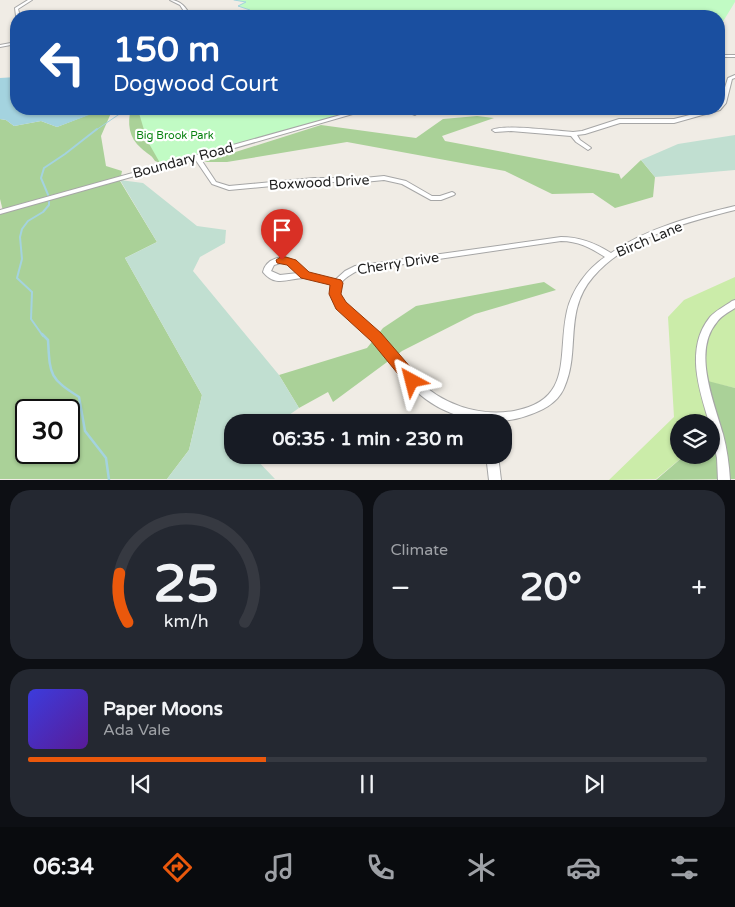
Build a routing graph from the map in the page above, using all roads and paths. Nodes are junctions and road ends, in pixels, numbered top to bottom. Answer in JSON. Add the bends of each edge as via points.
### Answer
{"nodes":[{"id":1,"x":30,"y":0,"type":"edge"},
{"id":2,"x":172,"y":0,"type":"edge"},
{"id":3,"x":16,"y":10,"type":"edge"},
{"id":4,"x":185,"y":10,"type":"edge"},
{"id":5,"x":735,"y":76,"type":"edge"},
{"id":6,"x":726,"y":92,"type":"joint"},
{"id":7,"x":725,"y":96,"type":"edge"},
{"id":8,"x":346,"y":115,"type":"edge"},
{"id":9,"x":696,"y":115,"type":"edge"},
{"id":10,"x":495,"y":130,"type":"dead end"},
{"id":11,"x":572,"y":134,"type":"junction"},
{"id":12,"x":588,"y":148,"type":"dead end"},
{"id":13,"x":196,"y":157,"type":"junction"},
{"id":14,"x":452,"y":194,"type":"dead end"},
{"id":15,"x":735,"y":208,"type":"edge"},
{"id":16,"x":0,"y":212,"type":"edge"},
{"id":17,"x":610,"y":256,"type":"junction"},
{"id":18,"x":305,"y":275,"type":"dead end"},
{"id":19,"x":337,"y":283,"type":"junction"},
{"id":20,"x":735,"y":303,"type":"edge"},
{"id":21,"x":470,"y":414,"type":"edge"},
{"id":22,"x":512,"y":415,"type":"edge"},
{"id":23,"x":493,"y":464,"type":"edge"},
{"id":24,"x":495,"y":480,"type":"edge"},
{"id":25,"x":724,"y":480,"type":"edge"}],
"edges":[{"from":1,"to":3,"type":"street"},
{"from":2,"to":4,"type":"street"},
{"from":5,"to":6,"type":"street","via":[[730,78]]},
{"from":6,"to":7,"type":"street"},
{"from":8,"to":13,"type":"street","name":"Boundary Road"},
{"from":9,"to":11,"type":"street","via":[[674,121],[619,121]]},
{"from":10,"to":11,"type":"street"},
{"from":11,"to":12,"type":"street"},
{"from":13,"to":14,"type":"street","name":"Boxwood Drive","via":[[214,183],[229,188],[314,180],[384,178],[404,182],[432,198]]},
{"from":13,"to":16,"type":"street","name":"Boundary Road"},
{"from":15,"to":17,"type":"street","name":"Birch Lane","via":[[660,232]]},
{"from":17,"to":19,"type":"street","name":"Cherry Drive","via":[[579,240],[561,239],[362,268],[350,271]]},
{"from":17,"to":22,"type":"street","name":"Birch Lane","via":[[590,274],[574,304],[567,370],[557,391],[528,411]]},
{"from":18,"to":19,"type":"street"},
{"from":19,"to":21,"type":"street","via":[[335,294],[341,305],[376,337],[419,387],[435,400]]},
{"from":20,"to":25,"type":"street","via":[[708,327],[701,351],[702,381],[721,449]]},
{"from":23,"to":24,"type":"street"}]}
